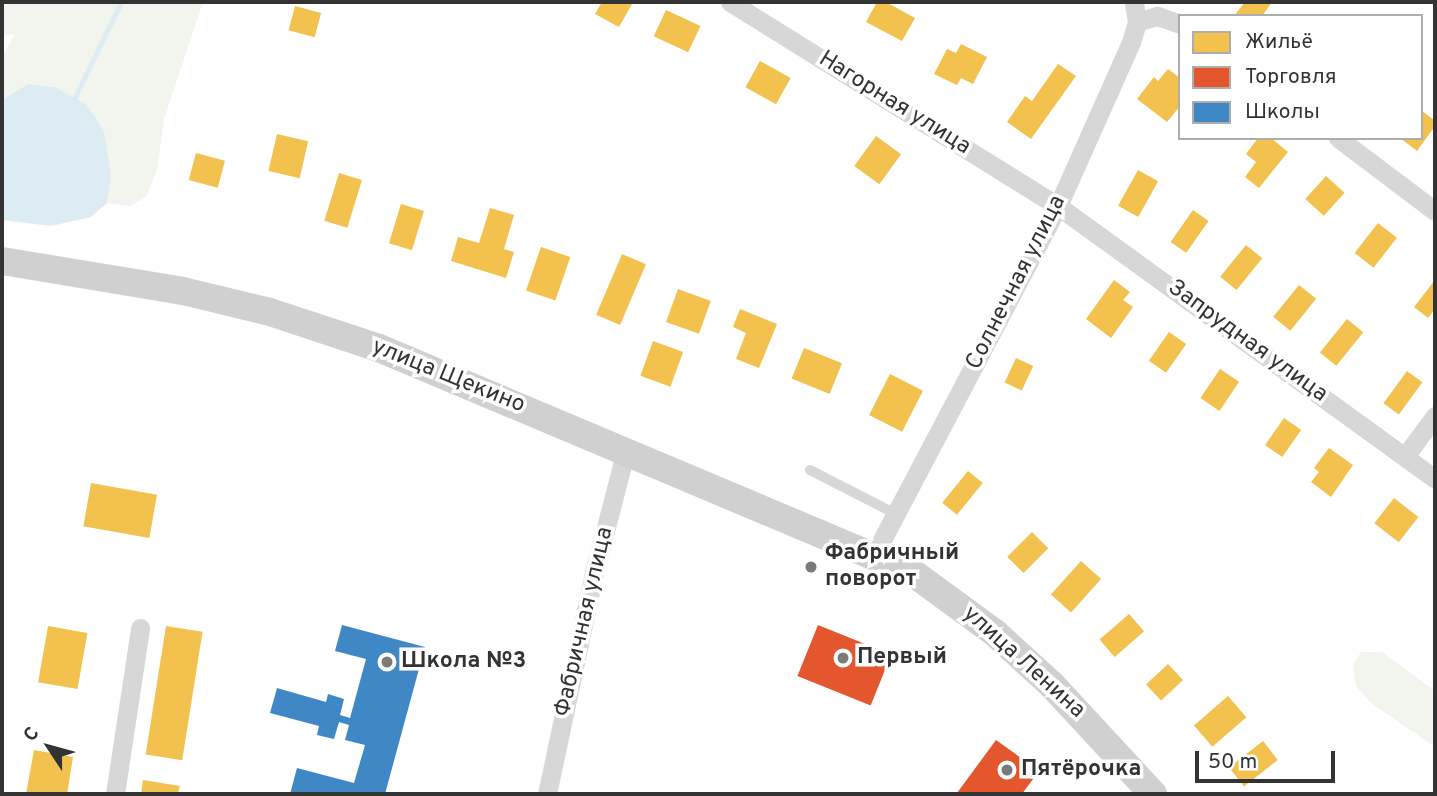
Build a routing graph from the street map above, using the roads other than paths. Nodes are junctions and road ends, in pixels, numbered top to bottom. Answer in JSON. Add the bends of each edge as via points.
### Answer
{"nodes":[{"id":1,"x":730,"y":2,"type":"edge"},
{"id":2,"x":1134,"y":2,"type":"edge"},
{"id":3,"x":1137,"y":22,"type":"junction"},
{"id":4,"x":1178,"y":23,"type":"edge"},
{"id":5,"x":1341,"y":140,"type":"edge"},
{"id":6,"x":1058,"y":206,"type":"junction"},
{"id":7,"x":1435,"y":211,"type":"edge"},
{"id":8,"x":2,"y":261,"type":"edge"},
{"id":9,"x":1435,"y":416,"type":"edge"},
{"id":10,"x":626,"y":450,"type":"junction"},
{"id":11,"x":1406,"y":455,"type":"junction"},
{"id":12,"x":810,"y":470,"type":"dead end"},
{"id":13,"x":1435,"y":479,"type":"edge"},
{"id":14,"x":895,"y":514,"type":"junction"},
{"id":15,"x":874,"y":555,"type":"junction"},
{"id":16,"x":139,"y":628,"type":"dead end"},
{"id":17,"x":115,"y":794,"type":"edge"},
{"id":18,"x":547,"y":794,"type":"edge"},
{"id":19,"x":1153,"y":794,"type":"edge"}],
"edges":[{"from":1,"to":6,"type":"street","name":"Нагорная улица"},
{"from":2,"to":3,"type":"street","name":"Солнечная улица"},
{"from":3,"to":4,"type":"street","via":[[1157,16]]},
{"from":3,"to":6,"type":"street","name":"Солнечная улица"},
{"from":5,"to":7,"type":"street"},
{"from":6,"to":11,"type":"street","name":"Запрудная улица"},
{"from":6,"to":14,"type":"street","name":"Солнечная улица"},
{"from":8,"to":10,"type":"main road","name":"улица Щекино","via":[[183,290],[270,312],[379,348]]},
{"from":9,"to":11,"type":"street"},
{"from":10,"to":15,"type":"main road","name":"улица Щекино"},
{"from":10,"to":18,"type":"street","name":"Фабричная улица","via":[[594,573]]},
{"from":11,"to":13,"type":"street","name":"Запрудная улица"},
{"from":12,"to":14,"type":"lane"},
{"from":14,"to":15,"type":"street","name":"Солнечная улица"},
{"from":15,"to":19,"type":"main road","name":"улица Ленина","via":[[914,573],[995,633],[1052,685]]},
{"from":16,"to":17,"type":"street"}]}
